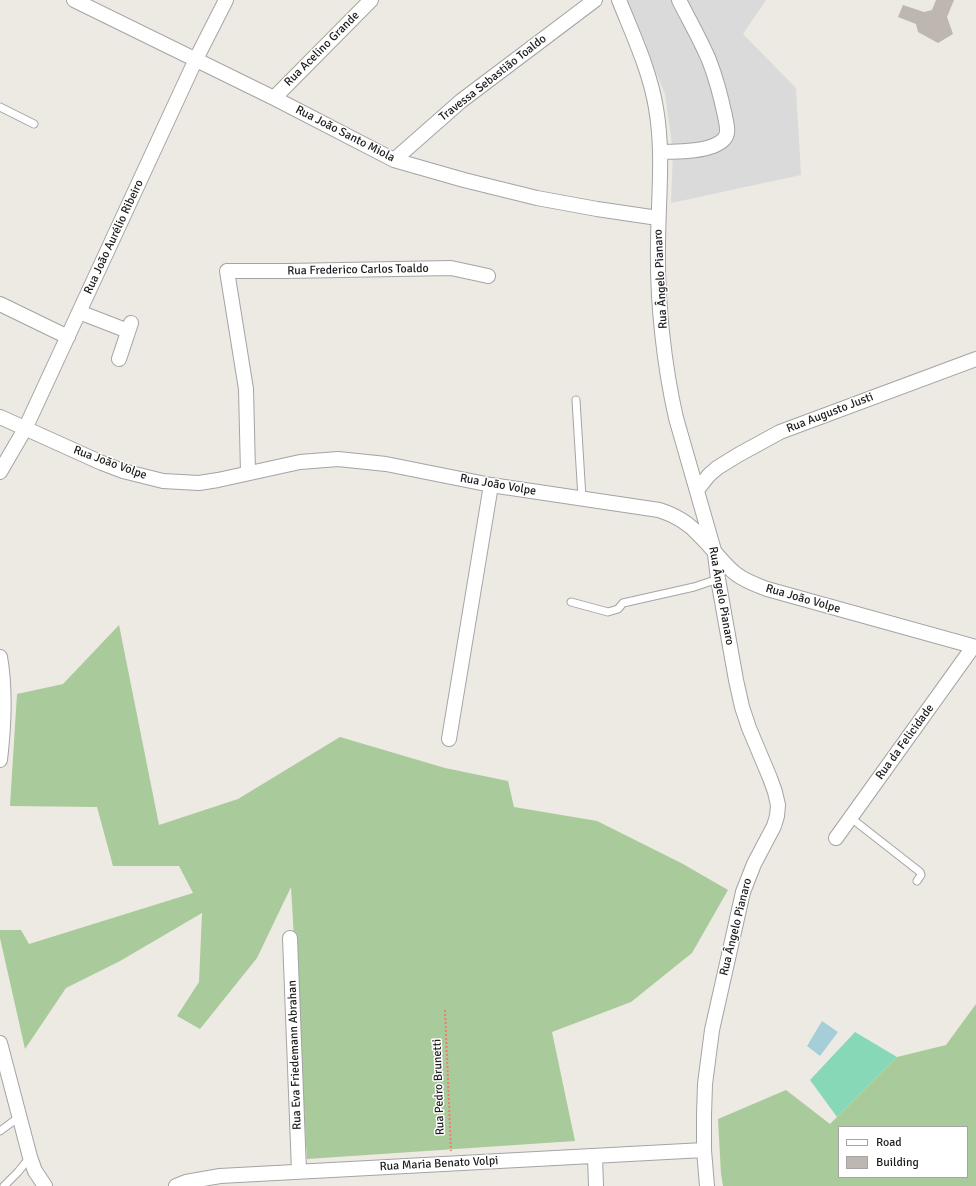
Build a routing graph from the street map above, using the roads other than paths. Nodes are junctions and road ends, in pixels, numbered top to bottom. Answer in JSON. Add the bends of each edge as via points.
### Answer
{"nodes":[{"id":1,"x":74,"y":0,"type":"edge"},
{"id":2,"x":226,"y":0,"type":"edge"},
{"id":3,"x":370,"y":0,"type":"edge"},
{"id":4,"x":595,"y":0,"type":"edge"},
{"id":5,"x":619,"y":0,"type":"edge"},
{"id":6,"x":678,"y":0,"type":"edge"},
{"id":7,"x":196,"y":59,"type":"junction"},
{"id":8,"x":274,"y":98,"type":"junction"},
{"id":9,"x":0,"y":107,"type":"edge"},
{"id":10,"x":34,"y":124,"type":"dead end"},
{"id":11,"x":660,"y":152,"type":"junction"},
{"id":12,"x":394,"y":160,"type":"junction"},
{"id":13,"x":658,"y":218,"type":"junction"},
{"id":14,"x":488,"y":276,"type":"dead end"},
{"id":15,"x":0,"y":304,"type":"edge"},
{"id":16,"x":79,"y":312,"type":"junction"},
{"id":17,"x":68,"y":337,"type":"junction"},
{"id":18,"x":118,"y":359,"type":"dead end"},
{"id":19,"x":976,"y":359,"type":"edge"},
{"id":20,"x":576,"y":400,"type":"dead end"},
{"id":21,"x":0,"y":417,"type":"edge"},
{"id":22,"x":25,"y":429,"type":"junction"},
{"id":23,"x":0,"y":472,"type":"edge"},
{"id":24,"x":248,"y":473,"type":"junction"},
{"id":25,"x":491,"y":485,"type":"junction"},
{"id":26,"x":697,"y":490,"type":"junction"},
{"id":27,"x":582,"y":498,"type":"junction"},
{"id":28,"x":715,"y":554,"type":"junction"},
{"id":29,"x":718,"y":579,"type":"junction"},
{"id":30,"x":571,"y":602,"type":"dead end"},
{"id":31,"x":975,"y":647,"type":"edge"},
{"id":32,"x":0,"y":658,"type":"edge"},
{"id":33,"x":2,"y":729,"type":"edge"},
{"id":34,"x":449,"y":739,"type":"dead end"},
{"id":35,"x":0,"y":760,"type":"edge"},
{"id":36,"x":851,"y":818,"type":"junction"},
{"id":37,"x":836,"y":838,"type":"dead end"},
{"id":38,"x":917,"y":882,"type":"dead end"},
{"id":39,"x":290,"y":938,"type":"dead end"},
{"id":40,"x":0,"y":1043,"type":"edge"},
{"id":41,"x":19,"y":1117,"type":"junction"},
{"id":42,"x":0,"y":1132,"type":"edge"},
{"id":43,"x":704,"y":1150,"type":"junction"},
{"id":44,"x":595,"y":1156,"type":"junction"},
{"id":45,"x":30,"y":1157,"type":"junction"},
{"id":46,"x":300,"y":1172,"type":"junction"},
{"id":47,"x":4,"y":1186,"type":"edge"},
{"id":48,"x":45,"y":1186,"type":"edge"},
{"id":49,"x":176,"y":1186,"type":"edge"},
{"id":50,"x":596,"y":1186,"type":"edge"},
{"id":51,"x":707,"y":1186,"type":"edge"}],
"edges":[{"from":1,"to":7,"type":"street","name":"Rua João Santo Miola"},
{"from":2,"to":7,"type":"street","name":"Rua João Aurélio Ribeiro"},
{"from":3,"to":8,"type":"street","name":"Rua Acelino Grande"},
{"from":4,"to":12,"type":"street","name":"Travessa Sebastião Toaldo","via":[[461,101]]},
{"from":5,"to":11,"type":"street","name":"Rua Ângelo Pianaro","via":[[651,85]]},
{"from":6,"to":11,"type":"street","via":[[709,61],[722,103],[727,134],[718,144],[702,149]]},
{"from":7,"to":8,"type":"street","name":"Rua João Santo Miola"},
{"from":7,"to":16,"type":"street","name":"Rua João Aurélio Ribeiro"},
{"from":8,"to":12,"type":"street","name":"Rua João Santo Miola"},
{"from":9,"to":10,"type":"lane"},
{"from":11,"to":13,"type":"street","name":"Rua Ângelo Pianaro"},
{"from":12,"to":13,"type":"street","name":"Rua João Santo Miola","via":[[537,198]]},
{"from":13,"to":26,"type":"street","name":"Rua Ângelo Pianaro","via":[[659,299],[667,373],[676,418]]},
{"from":14,"to":24,"type":"street","name":"Rua Frederico Carlos Toaldo","via":[[451,268],[227,271],[246,389]]},
{"from":15,"to":17,"type":"street"},
{"from":16,"to":17,"type":"street","name":"Rua João Aurélio Ribeiro"},
{"from":16,"to":18,"type":"street","via":[[129,327]]},
{"from":17,"to":22,"type":"street","name":"Rua João Aurélio Ribeiro"},
{"from":19,"to":26,"type":"street","name":"Rua Augusto Justi","via":[[780,432],[717,468]]},
{"from":20,"to":27,"type":"lane"},
{"from":21,"to":22,"type":"street","name":"Rua João Volpe"},
{"from":22,"to":23,"type":"street","name":"Rua João Aurélio Ribeiro"},
{"from":22,"to":24,"type":"street","name":"Rua João Volpe","via":[[123,471],[163,481],[199,483]]},
{"from":24,"to":25,"type":"street","name":"Rua João Volpe","via":[[300,462],[338,459],[386,464]]},
{"from":25,"to":27,"type":"street","name":"Rua João Volpe"},
{"from":25,"to":34,"type":"street"},
{"from":26,"to":28,"type":"street","name":"Rua Ângelo Pianaro"},
{"from":27,"to":28,"type":"street","name":"Rua João Volpe","via":[[672,514],[693,528]]},
{"from":28,"to":29,"type":"street","name":"Rua Ângelo Pianaro"},
{"from":28,"to":31,"type":"street","name":"Rua João Volpe","via":[[737,574],[767,589]]},
{"from":29,"to":30,"type":"lane","via":[[623,603],[618,609],[608,612]]},
{"from":29,"to":43,"type":"street","name":"Rua Ângelo Pianaro","via":[[742,707],[773,785],[778,805],[774,826],[743,892],[712,1030],[705,1084]]},
{"from":31,"to":36,"type":"street","name":"Rua da Felicidade"},
{"from":32,"to":33,"type":"street","via":[[3,682]]},
{"from":33,"to":35,"type":"street"},
{"from":36,"to":37,"type":"street","name":"Rua da Felicidade"},
{"from":36,"to":38,"type":"lane","via":[[920,872]]},
{"from":39,"to":46,"type":"street","name":"Rua Eva Friedemann Abrahan"},
{"from":40,"to":41,"type":"street"},
{"from":41,"to":42,"type":"lane"},
{"from":41,"to":45,"type":"street"},
{"from":43,"to":44,"type":"street","name":"Rua Maria Benato Volpi"},
{"from":43,"to":51,"type":"street","name":"Rua Ângelo Pianaro"},
{"from":44,"to":46,"type":"street","name":"Rua Maria Benato Volpi"},
{"from":44,"to":50,"type":"street"},
{"from":45,"to":47,"type":"lane"},
{"from":45,"to":48,"type":"street"},
{"from":46,"to":49,"type":"street","name":"Rua Maria Benato Volpi","via":[[220,1176]]}]}
